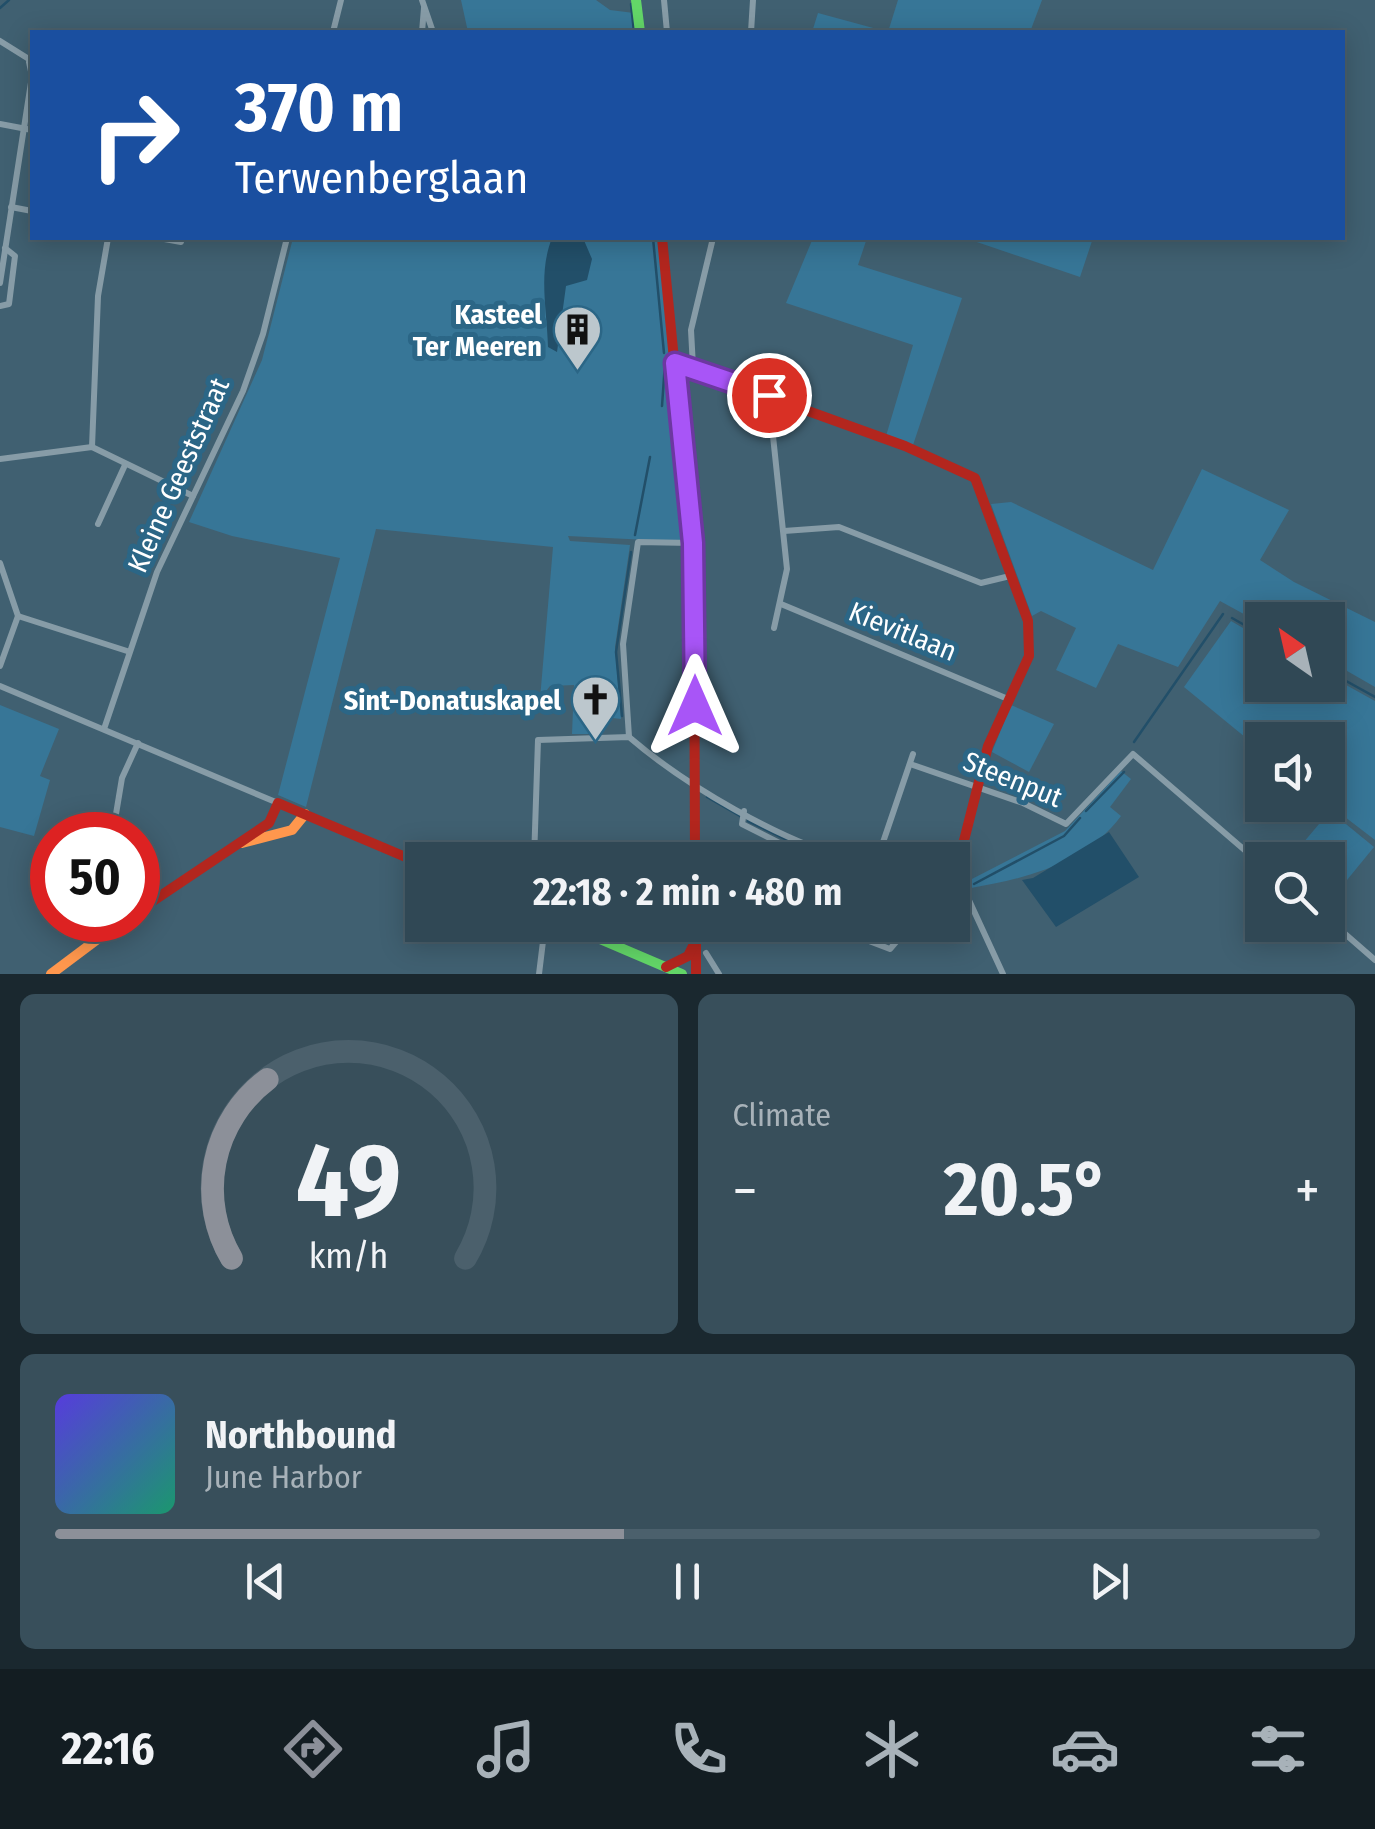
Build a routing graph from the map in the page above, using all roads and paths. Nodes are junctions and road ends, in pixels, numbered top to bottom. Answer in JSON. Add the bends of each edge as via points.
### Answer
{"nodes":[{"id":1,"x":341,"y":0,"type":"edge"},
{"id":2,"x":639,"y":0,"type":"edge"},
{"id":3,"x":664,"y":0,"type":"edge"},
{"id":4,"x":753,"y":0,"type":"edge"},
{"id":5,"x":423,"y":4,"type":"edge"},
{"id":6,"x":334,"y":30,"type":"edge"},
{"id":7,"x":422,"y":30,"type":"edge"},
{"id":8,"x":431,"y":30,"type":"edge"},
{"id":9,"x":642,"y":30,"type":"edge"},
{"id":10,"x":667,"y":30,"type":"edge"},
{"id":11,"x":752,"y":30,"type":"edge"},
{"id":12,"x":0,"y":41,"type":"edge"},
{"id":13,"x":30,"y":61,"type":"edge"},
{"id":14,"x":30,"y":88,"type":"edge"},
{"id":15,"x":0,"y":124,"type":"edge"},
{"id":16,"x":23,"y":128,"type":"junction"},
{"id":17,"x":30,"y":130,"type":"edge"},
{"id":18,"x":11,"y":207,"type":"junction"},
{"id":19,"x":30,"y":212,"type":"edge"},
{"id":20,"x":108,"y":240,"type":"edge"},
{"id":21,"x":170,"y":240,"type":"edge"},
{"id":22,"x":285,"y":240,"type":"edge"},
{"id":23,"x":662,"y":240,"type":"edge"},
{"id":24,"x":713,"y":240,"type":"edge"},
{"id":25,"x":181,"y":242,"type":"dead end"},
{"id":26,"x":5,"y":248,"type":"junction"},
{"id":27,"x":0,"y":283,"type":"edge"},
{"id":28,"x":0,"y":306,"type":"edge"},
{"id":29,"x":675,"y":363,"type":"junction"},
{"id":30,"x":693,"y":367,"type":"junction"},
{"id":31,"x":769,"y":395,"type":"junction"},
{"id":32,"x":92,"y":447,"type":"junction"},
{"id":33,"x":0,"y":458,"type":"edge"},
{"id":34,"x":125,"y":465,"type":"junction"},
{"id":35,"x":193,"y":496,"type":"junction"},
{"id":36,"x":98,"y":524,"type":"dead end"},
{"id":37,"x":784,"y":531,"type":"junction"},
{"id":38,"x":693,"y":543,"type":"junction"},
{"id":39,"x":0,"y":562,"type":"edge"},
{"id":40,"x":1010,"y":576,"type":"junction"},
{"id":41,"x":781,"y":604,"type":"junction"},
{"id":42,"x":18,"y":616,"type":"junction"},
{"id":43,"x":774,"y":628,"type":"dead end"},
{"id":44,"x":127,"y":652,"type":"junction"},
{"id":45,"x":0,"y":666,"type":"edge"},
{"id":46,"x":0,"y":686,"type":"edge"},
{"id":47,"x":1008,"y":699,"type":"junction"},
{"id":48,"x":104,"y":729,"type":"junction"},
{"id":49,"x":629,"y":737,"type":"junction"},
{"id":50,"x":138,"y":743,"type":"junction"},
{"id":51,"x":912,"y":754,"type":"dead end"},
{"id":52,"x":910,"y":764,"type":"junction"},
{"id":53,"x":695,"y":786,"type":"junction"},
{"id":54,"x":979,"y":788,"type":"junction"},
{"id":55,"x":278,"y":803,"type":"junction"},
{"id":56,"x":744,"y":811,"type":"junction"},
{"id":57,"x":116,"y":812,"type":"edge"},
{"id":58,"x":305,"y":814,"type":"junction"},
{"id":59,"x":535,"y":842,"type":"edge"},
{"id":60,"x":696,"y":842,"type":"edge"},
{"id":61,"x":778,"y":842,"type":"edge"},
{"id":62,"x":802,"y":842,"type":"edge"},
{"id":63,"x":884,"y":842,"type":"edge"},
{"id":64,"x":963,"y":842,"type":"edge"},
{"id":65,"x":239,"y":844,"type":"junction"},
{"id":66,"x":1245,"y":850,"type":"edge"},
{"id":67,"x":405,"y":857,"type":"edge"},
{"id":68,"x":160,"y":896,"type":"edge"},
{"id":69,"x":970,"y":905,"type":"edge"},
{"id":70,"x":1345,"y":934,"type":"edge"},
{"id":71,"x":93,"y":942,"type":"edge"},
{"id":72,"x":543,"y":942,"type":"edge"},
{"id":73,"x":607,"y":942,"type":"edge"},
{"id":74,"x":693,"y":942,"type":"edge"},
{"id":75,"x":696,"y":942,"type":"edge"},
{"id":76,"x":706,"y":953,"type":"dead end"},
{"id":77,"x":1375,"y":960,"type":"edge"},
{"id":78,"x":665,"y":966,"type":"junction"},
{"id":79,"x":50,"y":974,"type":"edge"},
{"id":80,"x":539,"y":974,"type":"edge"},
{"id":81,"x":682,"y":974,"type":"edge"},
{"id":82,"x":696,"y":974,"type":"edge"},
{"id":83,"x":719,"y":974,"type":"edge"},
{"id":84,"x":1003,"y":974,"type":"edge"}],
"edges":[{"from":1,"to":6,"type":"street"},
{"from":2,"to":9,"type":"main road"},
{"from":3,"to":10,"type":"street"},
{"from":4,"to":11,"type":"street"},
{"from":5,"to":7,"type":"street"},
{"from":5,"to":8,"type":"street"},
{"from":12,"to":13,"type":"street"},
{"from":14,"to":16,"type":"street"},
{"from":15,"to":16,"type":"street"},
{"from":16,"to":17,"type":"street"},
{"from":16,"to":18,"type":"street"},
{"from":18,"to":19,"type":"street"},
{"from":18,"to":26,"type":"street"},
{"from":20,"to":32,"type":"street","via":[[98,296]]},
{"from":21,"to":25,"type":"street"},
{"from":22,"to":35,"type":"street","name":"Kleine Geeststraat","via":[[248,376]]},
{"from":23,"to":29,"type":"main road"},
{"from":24,"to":30,"type":"street","via":[[691,330]]},
{"from":26,"to":27,"type":"street"},
{"from":26,"to":28,"type":"street","via":[[16,256],[10,304]]},
{"from":29,"to":30,"type":"main road"},
{"from":29,"to":38,"type":"main road"},
{"from":30,"to":31,"type":"main road"},
{"from":31,"to":37,"type":"street"},
{"from":31,"to":40,"type":"main road","via":[[976,478]]},
{"from":32,"to":33,"type":"street"},
{"from":32,"to":34,"type":"street"},
{"from":34,"to":35,"type":"street"},
{"from":34,"to":36,"type":"street"},
{"from":35,"to":44,"type":"street","name":"Kleine Geeststraat"},
{"from":37,"to":40,"type":"street","via":[[839,527],[980,583]]},
{"from":37,"to":41,"type":"street"},
{"from":38,"to":49,"type":"street","via":[[638,542],[623,644]]},
{"from":38,"to":53,"type":"main road"},
{"from":39,"to":42,"type":"street"},
{"from":40,"to":47,"type":"main road","via":[[1030,634],[1029,656]]},
{"from":41,"to":43,"type":"street"},
{"from":41,"to":47,"type":"street","name":"Kievitlaan"},
{"from":42,"to":44,"type":"street"},
{"from":42,"to":45,"type":"street"},
{"from":44,"to":48,"type":"street","name":"Kleine Geeststraat"},
{"from":46,"to":48,"type":"street"},
{"from":47,"to":54,"type":"main road"},
{"from":48,"to":50,"type":"street"},
{"from":49,"to":53,"type":"street"},
{"from":49,"to":59,"type":"street","via":[[538,740]]},
{"from":50,"to":55,"type":"street"},
{"from":50,"to":57,"type":"street"},
{"from":51,"to":52,"type":"street"},
{"from":52,"to":54,"type":"street","name":"Steenput"},
{"from":52,"to":63,"type":"street"},
{"from":53,"to":56,"type":"street"},
{"from":53,"to":60,"type":"main road"},
{"from":54,"to":64,"type":"main road"},
{"from":54,"to":66,"type":"street","name":"Steenput","via":[[1066,824],[1133,754]]},
{"from":55,"to":58,"type":"main road"},
{"from":55,"to":65,"type":"main road","via":[[271,820]]},
{"from":56,"to":61,"type":"street","via":[[742,824]]},
{"from":56,"to":62,"type":"street"},
{"from":58,"to":65,"type":"main road","via":[[292,830]]},
{"from":58,"to":67,"type":"main road"},
{"from":65,"to":68,"type":"main road"},
{"from":69,"to":84,"type":"street"},
{"from":70,"to":77,"type":"street"},
{"from":71,"to":79,"type":"main road"},
{"from":72,"to":80,"type":"street"},
{"from":73,"to":78,"type":"main road"},
{"from":74,"to":78,"type":"main road","via":[[690,954]]},
{"from":75,"to":82,"type":"main road"},
{"from":76,"to":83,"type":"street"},
{"from":78,"to":81,"type":"main road"}]}
